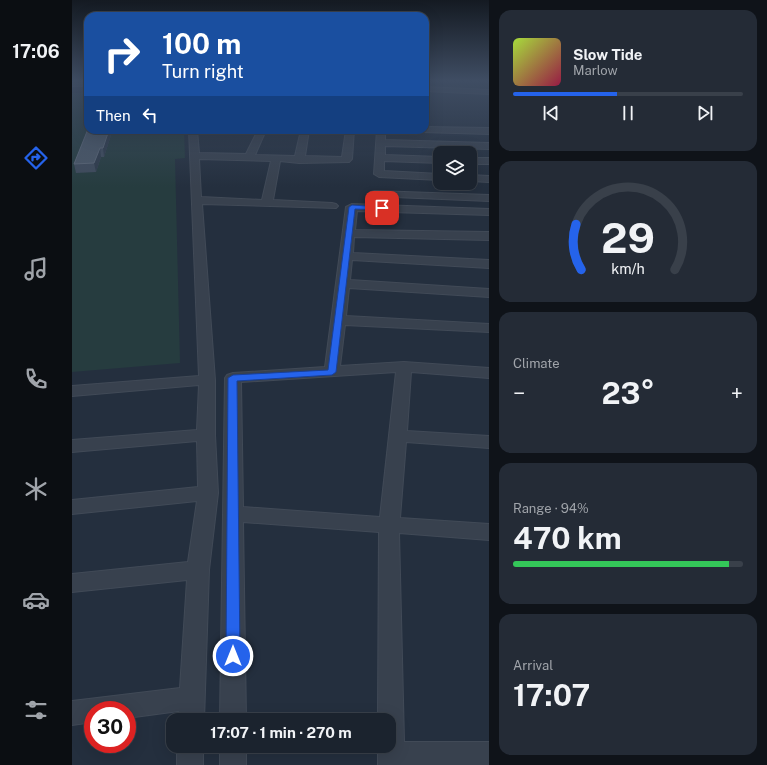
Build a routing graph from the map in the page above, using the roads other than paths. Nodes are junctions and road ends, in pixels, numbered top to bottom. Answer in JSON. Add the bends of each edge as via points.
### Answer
{"nodes":[{"id":1,"x":486,"y":122,"type":"dead end"},
{"id":2,"x":429,"y":130,"type":"edge"},
{"id":3,"x":487,"y":131,"type":"edge"},
{"id":4,"x":194,"y":134,"type":"edge"},
{"id":5,"x":260,"y":134,"type":"edge"},
{"id":6,"x":304,"y":134,"type":"edge"},
{"id":7,"x":350,"y":134,"type":"edge"},
{"id":8,"x":381,"y":134,"type":"edge"},
{"id":9,"x":489,"y":140,"type":"edge"},
{"id":10,"x":381,"y":143,"type":"junction"},
{"id":11,"x":489,"y":146,"type":"edge"},
{"id":12,"x":194,"y":156,"type":"junction"},
{"id":13,"x":250,"y":158,"type":"junction"},
{"id":14,"x":380,"y":158,"type":"junction"},
{"id":15,"x":276,"y":159,"type":"junction"},
{"id":16,"x":299,"y":160,"type":"junction"},
{"id":17,"x":433,"y":160,"type":"edge"},
{"id":18,"x":477,"y":161,"type":"edge"},
{"id":19,"x":489,"y":161,"type":"edge"},
{"id":20,"x":433,"y":177,"type":"edge"},
{"id":21,"x":477,"y":178,"type":"edge"},
{"id":22,"x":489,"y":179,"type":"edge"},
{"id":23,"x":375,"y":194,"type":"dead end"},
{"id":24,"x":489,"y":198,"type":"edge"},
{"id":25,"x":196,"y":200,"type":"junction"},
{"id":26,"x":267,"y":203,"type":"junction"},
{"id":27,"x":332,"y":206,"type":"dead end"},
{"id":28,"x":489,"y":212,"type":"edge"},
{"id":29,"x":349,"y":233,"type":"junction"},
{"id":30,"x":489,"y":236,"type":"edge"},
{"id":31,"x":346,"y":256,"type":"junction"},
{"id":32,"x":489,"y":264,"type":"edge"},
{"id":33,"x":342,"y":284,"type":"junction"},
{"id":34,"x":489,"y":293,"type":"edge"},
{"id":35,"x":338,"y":320,"type":"junction"},
{"id":36,"x":489,"y":328,"type":"edge"},
{"id":37,"x":404,"y":367,"type":"junction"},
{"id":38,"x":332,"y":372,"type":"junction"},
{"id":39,"x":489,"y":373,"type":"edge"},
{"id":40,"x":207,"y":380,"type":"junction"},
{"id":41,"x":72,"y":391,"type":"edge"},
{"id":42,"x":206,"y":434,"type":"junction"},
{"id":43,"x":397,"y":436,"type":"junction"},
{"id":44,"x":489,"y":442,"type":"edge"},
{"id":45,"x":72,"y":446,"type":"edge"},
{"id":46,"x":208,"y":493,"type":"junction"},
{"id":47,"x":72,"y":507,"type":"edge"},
{"id":48,"x":233,"y":514,"type":"junction"},
{"id":49,"x":389,"y":525,"type":"junction"},
{"id":50,"x":489,"y":532,"type":"edge"},
{"id":51,"x":198,"y":570,"type":"junction"},
{"id":52,"x":72,"y":583,"type":"edge"},
{"id":53,"x":191,"y":709,"type":"edge"},
{"id":54,"x":136,"y":710,"type":"edge"},
{"id":55,"x":84,"y":711,"type":"edge"},
{"id":56,"x":72,"y":713,"type":"edge"},
{"id":57,"x":233,"y":713,"type":"edge"},
{"id":58,"x":190,"y":753,"type":"edge"},
{"id":59,"x":233,"y":753,"type":"edge"},
{"id":60,"x":489,"y":755,"type":"edge"},
{"id":61,"x":390,"y":760,"type":"edge"},
{"id":62,"x":190,"y":765,"type":"edge"},
{"id":63,"x":233,"y":765,"type":"edge"}],
"edges":[{"from":1,"to":3,"type":"street","via":[[481,123]]},
{"from":2,"to":3,"type":"street"},
{"from":3,"to":9,"type":"street"},
{"from":4,"to":12,"type":"street"},
{"from":5,"to":13,"type":"street"},
{"from":6,"to":16,"type":"street"},
{"from":7,"to":16,"type":"street","via":[[346,160]]},
{"from":8,"to":10,"type":"street"},
{"from":10,"to":11,"type":"street"},
{"from":10,"to":14,"type":"street"},
{"from":12,"to":13,"type":"street"},
{"from":12,"to":25,"type":"street"},
{"from":13,"to":15,"type":"street"},
{"from":14,"to":17,"type":"street"},
{"from":14,"to":20,"type":"street","via":[[378,172],[381,174]]},
{"from":15,"to":16,"type":"street"},
{"from":15,"to":26,"type":"street"},
{"from":18,"to":19,"type":"street"},
{"from":21,"to":22,"type":"street"},
{"from":23,"to":24,"type":"street"},
{"from":25,"to":26,"type":"street"},
{"from":25,"to":40,"type":"street"},
{"from":26,"to":27,"type":"street"},
{"from":28,"to":29,"type":"street","via":[[352,207]]},
{"from":29,"to":30,"type":"street"},
{"from":29,"to":31,"type":"street"},
{"from":31,"to":32,"type":"street"},
{"from":31,"to":33,"type":"street"},
{"from":33,"to":34,"type":"street"},
{"from":33,"to":35,"type":"street"},
{"from":35,"to":36,"type":"street"},
{"from":35,"to":38,"type":"street"},
{"from":37,"to":38,"type":"street"},
{"from":37,"to":39,"type":"street"},
{"from":37,"to":43,"type":"street"},
{"from":38,"to":48,"type":"street","via":[[233,378]]},
{"from":40,"to":41,"type":"street"},
{"from":40,"to":42,"type":"street"},
{"from":42,"to":45,"type":"street"},
{"from":42,"to":46,"type":"street"},
{"from":43,"to":44,"type":"street"},
{"from":43,"to":49,"type":"street"},
{"from":46,"to":47,"type":"street"},
{"from":46,"to":51,"type":"street"},
{"from":48,"to":49,"type":"street"},
{"from":48,"to":57,"type":"street"},
{"from":49,"to":50,"type":"street"},
{"from":49,"to":61,"type":"street"},
{"from":51,"to":52,"type":"street"},
{"from":51,"to":53,"type":"street"},
{"from":53,"to":54,"type":"street"},
{"from":55,"to":56,"type":"street"},
{"from":58,"to":62,"type":"street"},
{"from":59,"to":63,"type":"street"},
{"from":60,"to":61,"type":"street"}]}
